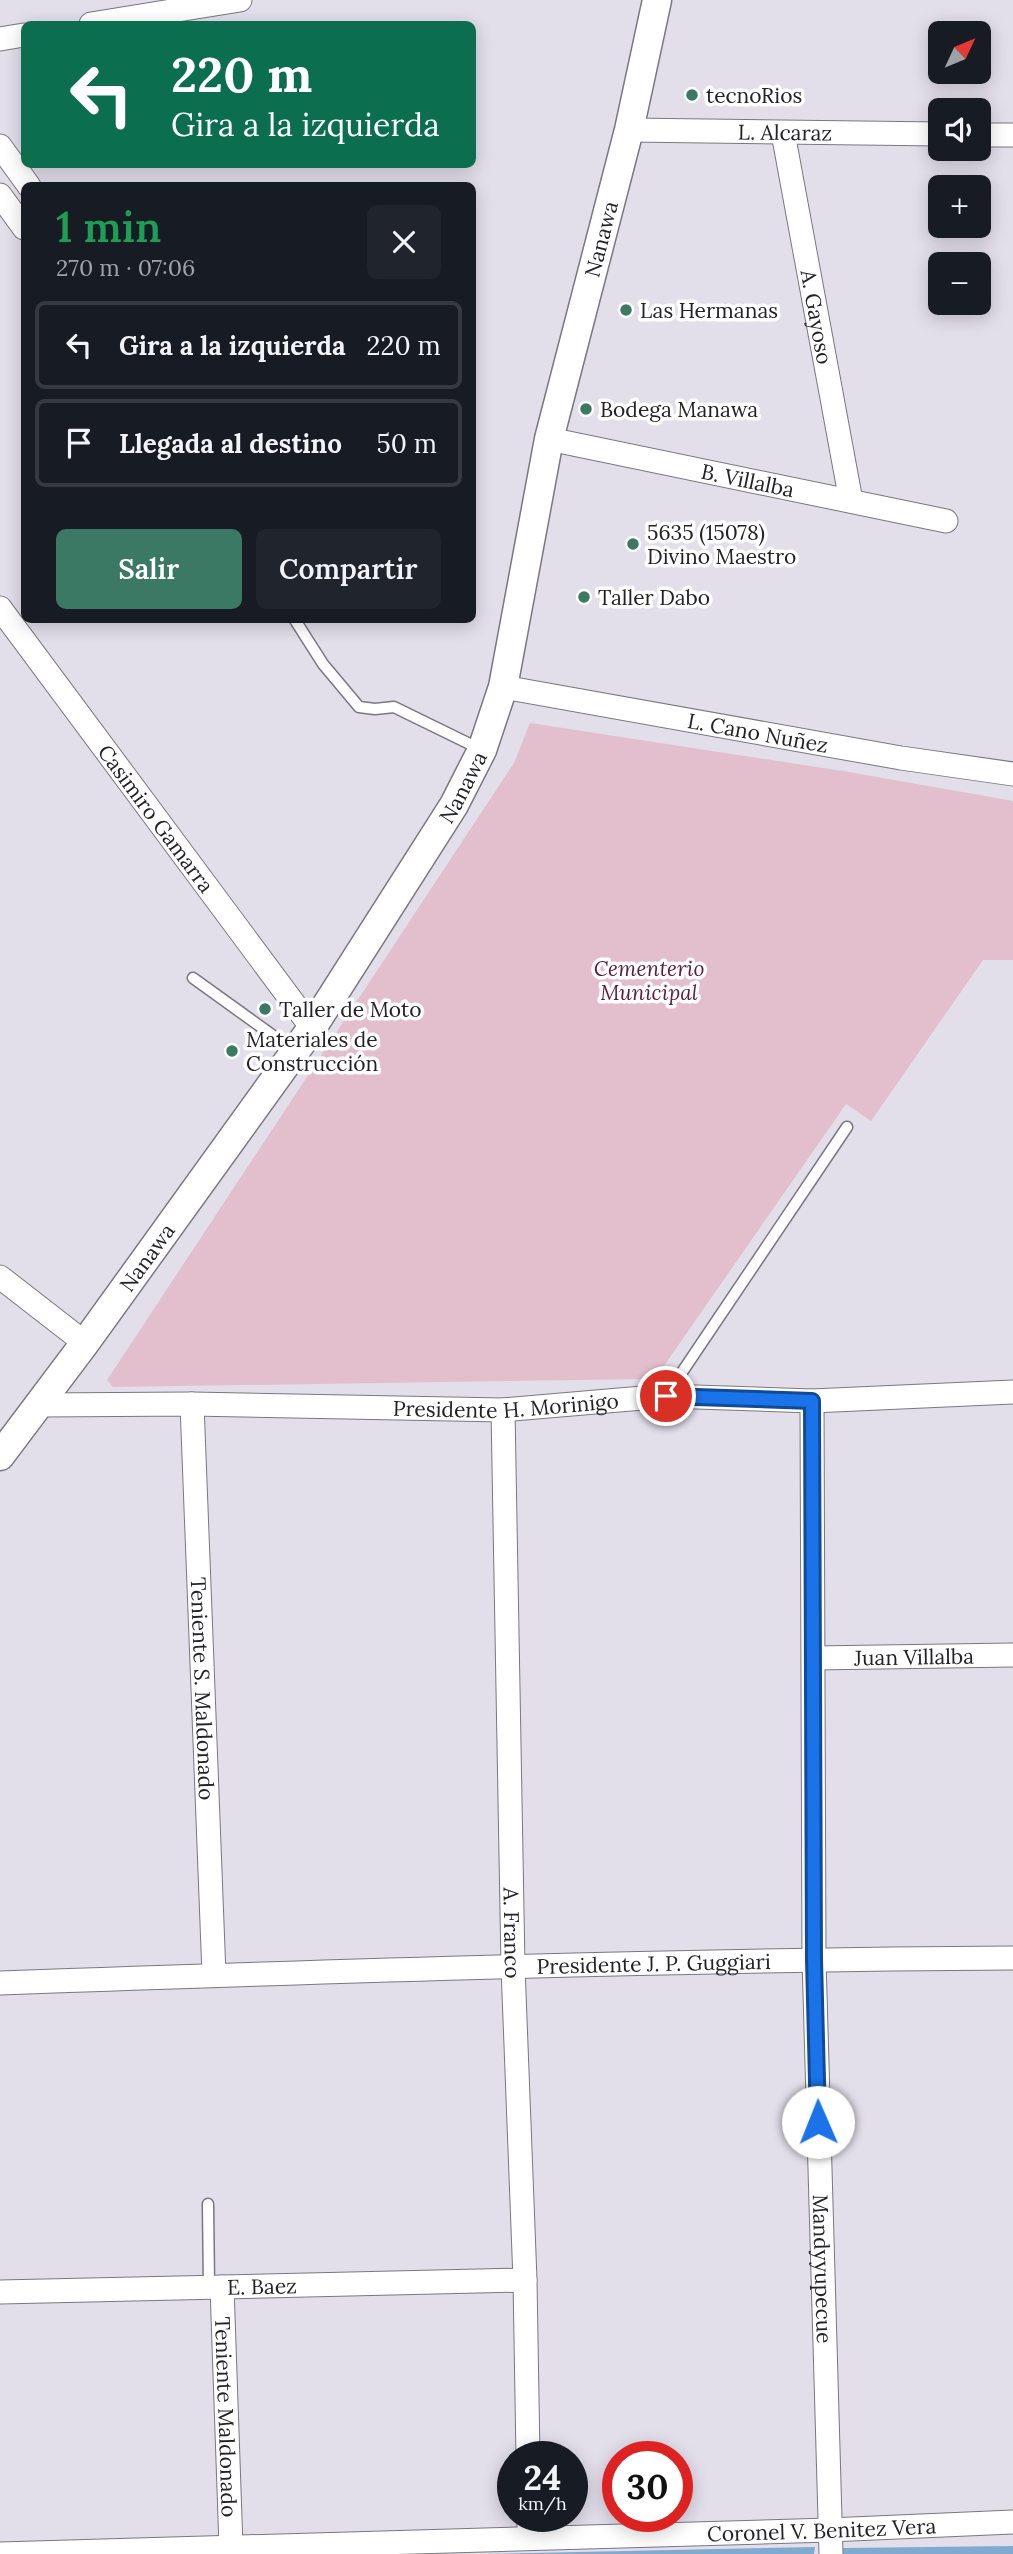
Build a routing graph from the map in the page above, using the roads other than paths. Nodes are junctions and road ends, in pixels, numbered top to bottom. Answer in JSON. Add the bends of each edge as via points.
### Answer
{"nodes":[{"id":1,"x":240,"y":0,"type":"edge"},
{"id":2,"x":657,"y":0,"type":"edge"},
{"id":3,"x":110,"y":21,"type":"edge"},
{"id":4,"x":21,"y":36,"type":"edge"},
{"id":5,"x":0,"y":39,"type":"edge"},
{"id":6,"x":629,"y":130,"type":"junction"},
{"id":7,"x":783,"y":133,"type":"junction"},
{"id":8,"x":928,"y":134,"type":"edge"},
{"id":9,"x":991,"y":135,"type":"edge"},
{"id":10,"x":1013,"y":135,"type":"edge"},
{"id":11,"x":0,"y":146,"type":"edge"},
{"id":12,"x":26,"y":182,"type":"edge"},
{"id":13,"x":0,"y":195,"type":"edge"},
{"id":14,"x":21,"y":224,"type":"edge"},
{"id":15,"x":549,"y":439,"type":"junction"},
{"id":16,"x":851,"y":501,"type":"junction"},
{"id":17,"x":946,"y":521,"type":"dead end"},
{"id":18,"x":0,"y":608,"type":"edge"},
{"id":19,"x":297,"y":623,"type":"edge"},
{"id":20,"x":13,"y":628,"type":"edge"},
{"id":21,"x":503,"y":687,"type":"junction"},
{"id":22,"x":482,"y":750,"type":"junction"},
{"id":23,"x":1013,"y":774,"type":"edge"},
{"id":24,"x":193,"y":978,"type":"dead end"},
{"id":25,"x":312,"y":1028,"type":"junction"},
{"id":26,"x":295,"y":1052,"type":"junction"},
{"id":27,"x":847,"y":1127,"type":"dead end"},
{"id":28,"x":0,"y":1277,"type":"edge"},
{"id":29,"x":85,"y":1343,"type":"junction"},
{"id":30,"x":1013,"y":1392,"type":"edge"},
{"id":31,"x":666,"y":1396,"type":"junction"},
{"id":32,"x":812,"y":1401,"type":"junction"},
{"id":33,"x":192,"y":1404,"type":"junction"},
{"id":34,"x":40,"y":1405,"type":"junction"},
{"id":35,"x":503,"y":1410,"type":"junction"},
{"id":36,"x":0,"y":1456,"type":"edge"},
{"id":37,"x":1013,"y":1655,"type":"edge"},
{"id":38,"x":814,"y":1658,"type":"junction"},
{"id":39,"x":1013,"y":1958,"type":"edge"},
{"id":40,"x":814,"y":1959,"type":"junction"},
{"id":41,"x":513,"y":1967,"type":"junction"},
{"id":42,"x":214,"y":1975,"type":"junction"},
{"id":43,"x":0,"y":1983,"type":"edge"},
{"id":44,"x":208,"y":2204,"type":"dead end"},
{"id":45,"x":525,"y":2280,"type":"junction"},
{"id":46,"x":215,"y":2287,"type":"junction"},
{"id":47,"x":0,"y":2292,"type":"edge"},
{"id":48,"x":528,"y":2441,"type":"edge"},
{"id":49,"x":1013,"y":2522,"type":"edge"},
{"id":50,"x":497,"y":2529,"type":"edge"},
{"id":51,"x":588,"y":2530,"type":"edge"},
{"id":52,"x":831,"y":2544,"type":"edge"},
{"id":53,"x":231,"y":2547,"type":"junction"},
{"id":54,"x":0,"y":2554,"type":"edge"}],
"edges":[{"from":1,"to":3,"type":"street"},
{"from":2,"to":6,"type":"street","name":"Nanawa"},
{"from":4,"to":5,"type":"street"},
{"from":6,"to":7,"type":"street","name":"L. Alcaraz"},
{"from":6,"to":15,"type":"street","name":"Nanawa"},
{"from":7,"to":8,"type":"street","name":"L. Alcaraz"},
{"from":7,"to":16,"type":"street","name":"A. Gayoso"},
{"from":9,"to":10,"type":"street"},
{"from":11,"to":12,"type":"street"},
{"from":13,"to":14,"type":"street"},
{"from":15,"to":16,"type":"street","name":"B. Villalba"},
{"from":15,"to":21,"type":"street","name":"Nanawa"},
{"from":16,"to":17,"type":"street","name":"B. Villalba"},
{"from":18,"to":20,"type":"street","name":"Casimiro Gamarra"},
{"from":19,"to":22,"type":"lane","via":[[359,707],[394,707]]},
{"from":20,"to":25,"type":"street","name":"Casimiro Gamarra"},
{"from":21,"to":22,"type":"street","name":"Nanawa"},
{"from":21,"to":23,"type":"street","name":"L. Cano Nuñez"},
{"from":22,"to":25,"type":"street","name":"Nanawa","via":[[454,805]]},
{"from":24,"to":26,"type":"lane"},
{"from":25,"to":26,"type":"street","name":"Nanawa"},
{"from":26,"to":29,"type":"street","name":"Nanawa"},
{"from":27,"to":31,"type":"lane"},
{"from":28,"to":29,"type":"street"},
{"from":29,"to":34,"type":"street","name":"Nanawa"},
{"from":30,"to":32,"type":"street","name":"Presidente H. Morinigo"},
{"from":31,"to":32,"type":"street","name":"Presidente H. Morinigo"},
{"from":31,"to":35,"type":"street","name":"Presidente H. Morinigo"},
{"from":32,"to":38,"type":"street","name":"Mandyyupecue"},
{"from":33,"to":34,"type":"street","name":"Presidente H. Morinigo"},
{"from":33,"to":35,"type":"street","name":"Presidente H. Morinigo"},
{"from":33,"to":42,"type":"street","name":"Teniente S. Maldonado"},
{"from":34,"to":36,"type":"street","name":"Nanawa"},
{"from":35,"to":41,"type":"street","name":"A. Franco"},
{"from":37,"to":38,"type":"street","name":"Juan Villalba"},
{"from":38,"to":40,"type":"street","name":"Mandyyupecue"},
{"from":39,"to":40,"type":"street","name":"Presidente J. P. Guggiari"},
{"from":40,"to":41,"type":"street","name":"Presidente J. P. Guggiari"},
{"from":40,"to":52,"type":"street","name":"Mandyyupecue"},
{"from":41,"to":42,"type":"street","name":"Presidente J. P. Guggiari"},
{"from":41,"to":45,"type":"street","name":"A. Franco"},
{"from":42,"to":43,"type":"street","name":"Presidente J. P. Guggiari"},
{"from":44,"to":46,"type":"lane"},
{"from":45,"to":46,"type":"street","name":"E. Baez"},
{"from":45,"to":48,"type":"street","name":"A. Franco"},
{"from":46,"to":47,"type":"street","name":"E. Baez"},
{"from":46,"to":53,"type":"street","name":"Teniente Maldonado"},
{"from":49,"to":52,"type":"street","name":"Coronel V. Benitez Vera"},
{"from":50,"to":53,"type":"street","name":"Coronel V. Benitez Vera"},
{"from":51,"to":52,"type":"street","name":"Coronel V. Benitez Vera"},
{"from":53,"to":54,"type":"street","name":"Coronel V. Benitez Vera"}]}
